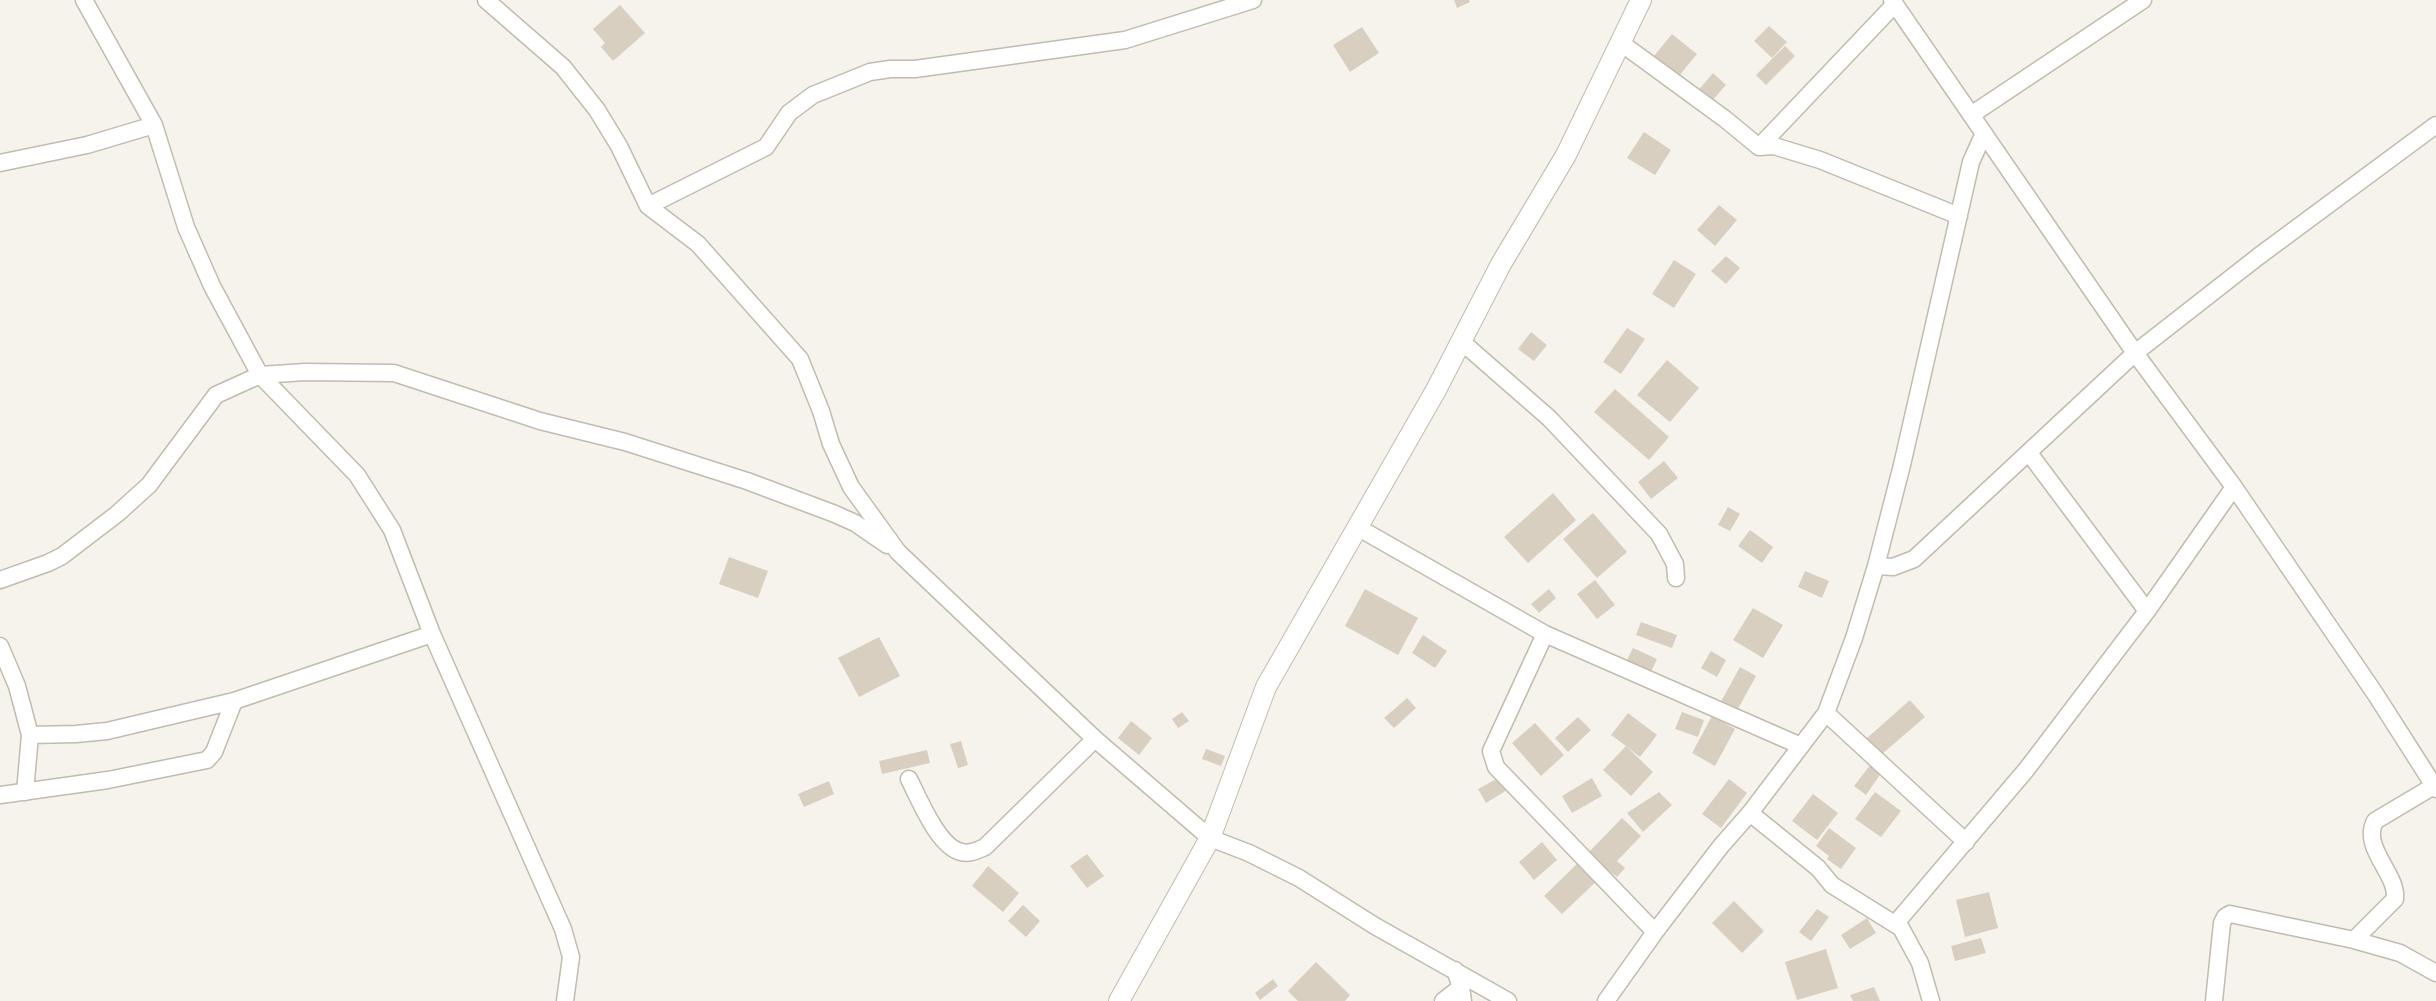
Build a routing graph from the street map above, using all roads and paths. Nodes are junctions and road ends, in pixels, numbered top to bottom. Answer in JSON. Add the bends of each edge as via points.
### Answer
{"nodes":[{"id":1,"x":84,"y":0,"type":"edge"},
{"id":2,"x":1253,"y":0,"type":"edge"},
{"id":3,"x":1641,"y":0,"type":"edge"},
{"id":4,"x":2143,"y":0,"type":"edge"},
{"id":5,"x":489,"y":1,"type":"edge"},
{"id":6,"x":1893,"y":2,"type":"edge"},
{"id":7,"x":1621,"y":43,"type":"junction"},
{"id":8,"x":1971,"y":115,"type":"junction"},
{"id":9,"x":154,"y":125,"type":"junction"},
{"id":10,"x":2436,"y":125,"type":"edge"},
{"id":11,"x":1984,"y":133,"type":"junction"},
{"id":12,"x":1759,"y":147,"type":"junction"},
{"id":13,"x":0,"y":163,"type":"edge"},
{"id":14,"x":648,"y":206,"type":"junction"},
{"id":15,"x":1959,"y":216,"type":"junction"},
{"id":16,"x":1462,"y":342,"type":"junction"},
{"id":17,"x":2135,"y":353,"type":"junction"},
{"id":18,"x":260,"y":375,"type":"junction"},
{"id":19,"x":2029,"y":453,"type":"junction"},
{"id":20,"x":2234,"y":487,"type":"junction"},
{"id":21,"x":1357,"y":528,"type":"junction"},
{"id":22,"x":898,"y":552,"type":"junction"},
{"id":23,"x":1876,"y":566,"type":"junction"},
{"id":24,"x":1676,"y":578,"type":"dead end"},
{"id":25,"x":0,"y":580,"type":"edge"},
{"id":26,"x":2147,"y":611,"type":"junction"},
{"id":27,"x":432,"y":634,"type":"junction"},
{"id":28,"x":1545,"y":634,"type":"junction"},
{"id":29,"x":0,"y":646,"type":"edge"},
{"id":30,"x":234,"y":701,"type":"junction"},
{"id":31,"x":1826,"y":713,"type":"junction"},
{"id":32,"x":30,"y":735,"type":"junction"},
{"id":33,"x":1095,"y":739,"type":"junction"},
{"id":34,"x":1801,"y":746,"type":"junction"},
{"id":35,"x":909,"y":779,"type":"dead end"},
{"id":36,"x":2435,"y":787,"type":"edge"},
{"id":37,"x":25,"y":792,"type":"junction"},
{"id":38,"x":0,"y":795,"type":"edge"},
{"id":39,"x":1750,"y":813,"type":"junction"},
{"id":40,"x":1210,"y":838,"type":"junction"},
{"id":41,"x":1966,"y":842,"type":"junction"},
{"id":42,"x":1896,"y":923,"type":"junction"},
{"id":43,"x":1655,"y":932,"type":"junction"},
{"id":44,"x":2354,"y":940,"type":"junction"},
{"id":45,"x":1455,"y":970,"type":"junction"},
{"id":46,"x":2436,"y":973,"type":"edge"},
{"id":47,"x":1462,"y":994,"type":"edge"},
{"id":48,"x":565,"y":1001,"type":"edge"},
{"id":49,"x":1119,"y":1001,"type":"edge"},
{"id":50,"x":1443,"y":1001,"type":"edge"},
{"id":51,"x":1508,"y":1001,"type":"edge"},
{"id":52,"x":1606,"y":1001,"type":"edge"},
{"id":53,"x":1931,"y":1001,"type":"edge"},
{"id":54,"x":2214,"y":1001,"type":"edge"}],
"edges":[{"from":1,"to":9,"type":"street"},
{"from":2,"to":14,"type":"street","via":[[1125,40],[916,70],[870,72],[813,95],[788,113],[766,147]]},
{"from":3,"to":7,"type":"street"},
{"from":4,"to":8,"type":"street"},
{"from":5,"to":14,"type":"street","via":[[563,68],[591,103],[619,146]]},
{"from":6,"to":8,"type":"street"},
{"from":6,"to":12,"type":"street"},
{"from":7,"to":12,"type":"street","via":[[1725,118]]},
{"from":7,"to":16,"type":"street","via":[[1566,154],[1501,264]]},
{"from":8,"to":11,"type":"street"},
{"from":9,"to":13,"type":"street","via":[[87,145]]},
{"from":9,"to":18,"type":"street","via":[[186,227],[212,286]]},
{"from":10,"to":17,"type":"street"},
{"from":11,"to":15,"type":"street","via":[[1971,162]]},
{"from":11,"to":17,"type":"street"},
{"from":12,"to":15,"type":"street","via":[[1774,146],[1820,160]]},
{"from":14,"to":22,"type":"street","via":[[698,244],[800,358],[851,487]]},
{"from":15,"to":23,"type":"street"},
{"from":16,"to":21,"type":"street"},
{"from":16,"to":24,"type":"street","via":[[1549,418],[1659,534],[1675,564]]},
{"from":17,"to":19,"type":"street"},
{"from":17,"to":20,"type":"street"},
{"from":18,"to":22,"type":"street","via":[[394,373],[540,421],[625,442],[747,481],[855,523]]},
{"from":18,"to":25,"type":"street","via":[[216,395],[149,485],[78,545],[48,563]]},
{"from":18,"to":27,"type":"street","via":[[357,475],[392,530]]},
{"from":19,"to":23,"type":"street","via":[[1914,559],[1893,567]]},
{"from":19,"to":26,"type":"street"},
{"from":20,"to":26,"type":"street"},
{"from":20,"to":36,"type":"street"},
{"from":21,"to":28,"type":"street"},
{"from":21,"to":40,"type":"street","via":[[1266,687]]},
{"from":22,"to":33,"type":"street"},
{"from":23,"to":31,"type":"street"},
{"from":26,"to":41,"type":"street","via":[[2026,770]]},
{"from":27,"to":30,"type":"street"},
{"from":27,"to":48,"type":"street","via":[[563,929],[571,957]]},
{"from":28,"to":34,"type":"street"},
{"from":28,"to":43,"type":"street","via":[[1491,751],[1493,761]]},
{"from":29,"to":32,"type":"street","via":[[17,686]]},
{"from":30,"to":32,"type":"street","via":[[107,731]]},
{"from":30,"to":37,"type":"street","via":[[214,752],[207,760],[108,780]]},
{"from":31,"to":34,"type":"street"},
{"from":31,"to":41,"type":"street"},
{"from":32,"to":37,"type":"street"},
{"from":33,"to":35,"type":"street","via":[[985,847],[971,852],[957,851],[944,840]]},
{"from":33,"to":40,"type":"street"},
{"from":34,"to":39,"type":"street"},
{"from":36,"to":44,"type":"street","via":[[2375,821],[2371,828],[2372,840],[2395,894],[2392,903]]},
{"from":37,"to":38,"type":"street"},
{"from":39,"to":42,"type":"street","via":[[1818,868],[1832,885]]},
{"from":39,"to":43,"type":"street"},
{"from":40,"to":45,"type":"street","via":[[1299,878],[1375,926]]},
{"from":40,"to":49,"type":"street"},
{"from":41,"to":42,"type":"street"},
{"from":42,"to":53,"type":"street","via":[[1920,963]]},
{"from":43,"to":52,"type":"street"},
{"from":44,"to":46,"type":"street","via":[[2400,952]]},
{"from":44,"to":54,"type":"street","via":[[2230,914],[2222,923]]},
{"from":45,"to":47,"type":"street"},
{"from":45,"to":51,"type":"street"},
{"from":47,"to":50,"type":"street"}]}
